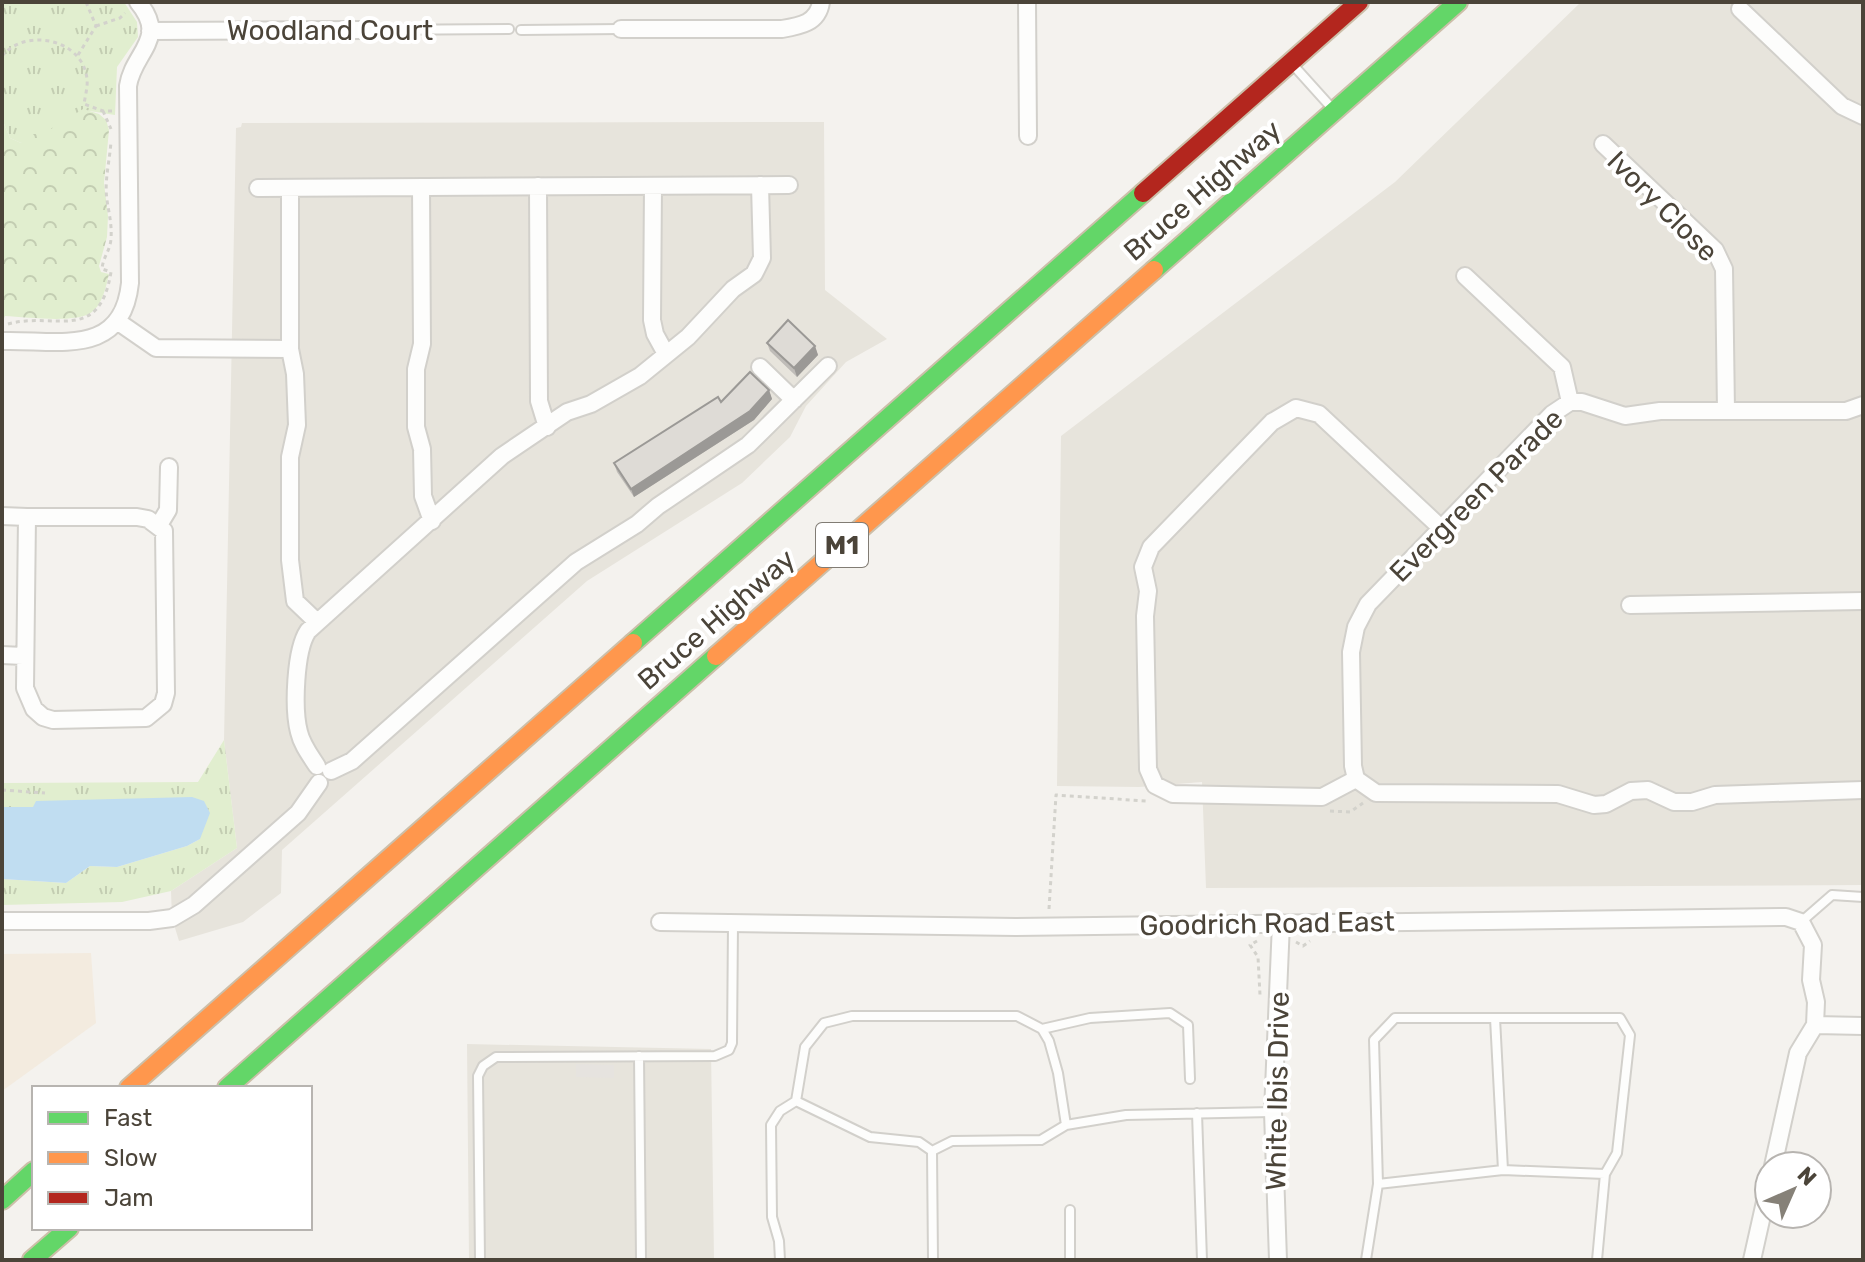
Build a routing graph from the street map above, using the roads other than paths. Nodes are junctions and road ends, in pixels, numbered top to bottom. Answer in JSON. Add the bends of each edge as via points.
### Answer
{"nodes":[{"id":1,"x":821,"y":2,"type":"edge"},
{"id":2,"x":1027,"y":2,"type":"edge"},
{"id":3,"x":1359,"y":2,"type":"edge"},
{"id":4,"x":1458,"y":2,"type":"edge"},
{"id":5,"x":133,"y":6,"type":"edge"},
{"id":6,"x":1740,"y":9,"type":"dead end"},
{"id":7,"x":509,"y":29,"type":"dead end"},
{"id":8,"x":621,"y":29,"type":"joint"},
{"id":9,"x":366,"y":30,"type":"joint"},
{"id":10,"x":521,"y":30,"type":"dead end"},
{"id":11,"x":150,"y":31,"type":"junction"},
{"id":12,"x":1291,"y":62,"type":"junction"},
{"id":13,"x":1334,"y":111,"type":"junction"},
{"id":14,"x":1863,"y":116,"type":"edge"},
{"id":15,"x":1028,"y":136,"type":"dead end"},
{"id":16,"x":1603,"y":144,"type":"dead end"},
{"id":17,"x":760,"y":185,"type":"junction"},
{"id":18,"x":789,"y":185,"type":"dead end"},
{"id":19,"x":538,"y":186,"type":"junction"},
{"id":20,"x":653,"y":186,"type":"junction"},
{"id":21,"x":421,"y":187,"type":"junction"},
{"id":22,"x":258,"y":188,"type":"dead end"},
{"id":23,"x":290,"y":188,"type":"junction"},
{"id":24,"x":1465,"y":276,"type":"dead end"},
{"id":25,"x":117,"y":321,"type":"junction"},
{"id":26,"x":4,"y":341,"type":"edge"},
{"id":27,"x":290,"y":349,"type":"junction"},
{"id":28,"x":666,"y":354,"type":"junction"},
{"id":29,"x":828,"y":366,"type":"dead end"},
{"id":30,"x":760,"y":367,"type":"dead end"},
{"id":31,"x":794,"y":400,"type":"junction"},
{"id":32,"x":1570,"y":402,"type":"junction"},
{"id":33,"x":1863,"y":405,"type":"edge"},
{"id":34,"x":1726,"y":411,"type":"junction"},
{"id":35,"x":547,"y":427,"type":"junction"},
{"id":36,"x":169,"y":467,"type":"dead end"},
{"id":37,"x":2,"y":516,"type":"edge"},
{"id":38,"x":27,"y":517,"type":"junction"},
{"id":39,"x":432,"y":521,"type":"junction"},
{"id":40,"x":159,"y":525,"type":"junction"},
{"id":41,"x":1441,"y":528,"type":"junction"},
{"id":42,"x":1863,"y":601,"type":"edge"},
{"id":43,"x":1630,"y":605,"type":"dead end"},
{"id":44,"x":317,"y":622,"type":"junction"},
{"id":45,"x":2,"y":655,"type":"edge"},
{"id":46,"x":23,"y":656,"type":"junction"},
{"id":47,"x":323,"y":773,"type":"junction"},
{"id":48,"x":1356,"y":779,"type":"junction"},
{"id":49,"x":1863,"y":790,"type":"edge"},
{"id":50,"x":1863,"y":897,"type":"edge"},
{"id":51,"x":2,"y":921,"type":"edge"},
{"id":52,"x":660,"y":922,"type":"dead end"},
{"id":53,"x":1801,"y":922,"type":"junction"},
{"id":54,"x":733,"y":923,"type":"junction"},
{"id":55,"x":1281,"y":923,"type":"junction"},
{"id":56,"x":1495,"y":1018,"type":"junction"},
{"id":57,"x":1815,"y":1025,"type":"junction"},
{"id":58,"x":1863,"y":1026,"type":"edge"},
{"id":59,"x":1042,"y":1029,"type":"junction"},
{"id":60,"x":639,"y":1056,"type":"junction"},
{"id":61,"x":1190,"y":1079,"type":"dead end"},
{"id":62,"x":131,"y":1086,"type":"edge"},
{"id":63,"x":229,"y":1086,"type":"edge"},
{"id":64,"x":796,"y":1101,"type":"junction"},
{"id":65,"x":1273,"y":1112,"type":"junction"},
{"id":66,"x":1197,"y":1113,"type":"junction"},
{"id":67,"x":1066,"y":1125,"type":"junction"},
{"id":68,"x":1777,"y":1150,"type":"edge"},
{"id":69,"x":932,"y":1151,"type":"junction"},
{"id":70,"x":1503,"y":1170,"type":"junction"},
{"id":71,"x":32,"y":1173,"type":"edge"},
{"id":72,"x":1605,"y":1174,"type":"junction"},
{"id":73,"x":1378,"y":1184,"type":"junction"},
{"id":74,"x":2,"y":1200,"type":"edge"},
{"id":75,"x":1070,"y":1210,"type":"dead end"},
{"id":76,"x":67,"y":1230,"type":"edge"},
{"id":77,"x":1759,"y":1230,"type":"edge"},
{"id":78,"x":32,"y":1260,"type":"edge"},
{"id":79,"x":480,"y":1260,"type":"edge"},
{"id":80,"x":641,"y":1260,"type":"edge"},
{"id":81,"x":780,"y":1260,"type":"edge"},
{"id":82,"x":933,"y":1260,"type":"edge"},
{"id":83,"x":1070,"y":1260,"type":"edge"},
{"id":84,"x":1202,"y":1260,"type":"edge"},
{"id":85,"x":1278,"y":1260,"type":"edge"},
{"id":86,"x":1366,"y":1260,"type":"edge"},
{"id":87,"x":1597,"y":1260,"type":"edge"},
{"id":88,"x":1752,"y":1260,"type":"edge"}],
"edges":[{"from":1,"to":8,"type":"street","via":[[816,17],[782,29]]},
{"from":2,"to":15,"type":"street"},
{"from":3,"to":12,"type":"highway","name":"Bruce Highway","number":"M1"},
{"from":4,"to":13,"type":"highway","name":"Bruce Highway","number":"M1"},
{"from":5,"to":11,"type":"street","via":[[149,19]]},
{"from":6,"to":14,"type":"street","via":[[1842,106]]},
{"from":7,"to":9,"type":"lane","name":"Woodland Court"},
{"from":8,"to":10,"type":"lane"},
{"from":9,"to":11,"type":"street","name":"Woodland Court"},
{"from":11,"to":25,"type":"street","via":[[129,79],[130,283]]},
{"from":12,"to":13,"type":"lane"},
{"from":12,"to":62,"type":"highway","name":"Bruce Highway","number":"M1"},
{"from":13,"to":63,"type":"highway","name":"Bruce Highway","number":"M1"},
{"from":16,"to":34,"type":"street","name":"Ivory Close","via":[[1715,250],[1724,269]]},
{"from":17,"to":18,"type":"street"},
{"from":17,"to":20,"type":"street"},
{"from":17,"to":28,"type":"street","via":[[758,270]]},
{"from":19,"to":20,"type":"street"},
{"from":19,"to":21,"type":"street"},
{"from":19,"to":35,"type":"street","via":[[539,401]]},
{"from":20,"to":28,"type":"street","via":[[652,320]]},
{"from":21,"to":23,"type":"street"},
{"from":21,"to":39,"type":"street","via":[[422,344],[416,369],[416,427],[423,496]]},
{"from":22,"to":23,"type":"street"},
{"from":23,"to":27,"type":"street"},
{"from":24,"to":32,"type":"street","via":[[1562,367]]},
{"from":25,"to":26,"type":"street","via":[[105,333],[83,341]]},
{"from":25,"to":27,"type":"street","via":[[156,348]]},
{"from":27,"to":44,"type":"street","via":[[297,425],[290,457],[290,560],[295,601]]},
{"from":28,"to":35,"type":"street","via":[[619,389]]},
{"from":29,"to":31,"type":"street"},
{"from":30,"to":31,"type":"street"},
{"from":31,"to":47,"type":"street","via":[[734,456],[576,562],[352,761]]},
{"from":32,"to":34,"type":"street","name":"Evergreen Parade","via":[[1625,416]]},
{"from":32,"to":41,"type":"street","name":"Evergreen Parade"},
{"from":33,"to":34,"type":"street","name":"Evergreen Parade","via":[[1846,411]]},
{"from":35,"to":39,"type":"street","via":[[502,456]]},
{"from":36,"to":40,"type":"street","via":[[168,510]]},
{"from":37,"to":38,"type":"street"},
{"from":38,"to":40,"type":"street","via":[[137,517]]},
{"from":38,"to":46,"type":"street"},
{"from":39,"to":44,"type":"street"},
{"from":40,"to":46,"type":"street","via":[[166,539],[166,693],[156,711],[136,720],[43,717],[28,698]]},
{"from":41,"to":48,"type":"street","name":"Evergreen Parade","via":[[1368,604],[1356,627],[1351,652]]},
{"from":41,"to":48,"type":"street","via":[[1319,414],[1296,408],[1272,422],[1151,547],[1143,567],[1148,591],[1148,769],[1155,785],[1173,794],[1322,797]]},
{"from":42,"to":43,"type":"street"},
{"from":44,"to":47,"type":"street","via":[[298,653],[297,723],[303,745]]},
{"from":45,"to":46,"type":"street"},
{"from":47,"to":51,"type":"street","via":[[298,813],[194,905],[172,918]]},
{"from":48,"to":49,"type":"street","via":[[1376,793],[1558,794],[1594,805],[1648,790],[1674,802],[1715,795]]},
{"from":50,"to":53,"type":"lane","via":[[1832,895]]},
{"from":52,"to":54,"type":"street","name":"Goodrich Road East"},
{"from":53,"to":55,"type":"street","name":"Goodrich Road East","via":[[1786,917]]},
{"from":53,"to":57,"type":"street","via":[[1813,945]]},
{"from":54,"to":55,"type":"street","name":"Goodrich Road East"},
{"from":54,"to":60,"type":"lane","via":[[729,1050],[715,1056]]},
{"from":55,"to":65,"type":"street","name":"White Ibis Drive"},
{"from":56,"to":70,"type":"lane"},
{"from":56,"to":72,"type":"lane","via":[[1620,1018],[1630,1035],[1617,1153]]},
{"from":56,"to":73,"type":"lane","via":[[1395,1018],[1374,1040]]},
{"from":57,"to":58,"type":"street"},
{"from":57,"to":68,"type":"street","via":[[1798,1053]]},
{"from":59,"to":61,"type":"lane","via":[[1090,1018],[1170,1013],[1188,1025]]},
{"from":59,"to":64,"type":"lane","via":[[1017,1016],[852,1016],[824,1023],[805,1047]]},
{"from":59,"to":67,"type":"lane","via":[[1058,1073]]},
{"from":60,"to":79,"type":"lane","via":[[496,1057],[483,1066],[478,1076]]},
{"from":60,"to":80,"type":"lane"},
{"from":64,"to":69,"type":"lane","via":[[870,1137],[919,1142]]},
{"from":64,"to":81,"type":"lane","via":[[771,1125],[772,1217]]},
{"from":65,"to":66,"type":"lane"},
{"from":65,"to":85,"type":"street","name":"White Ibis Drive"},
{"from":66,"to":67,"type":"lane","via":[[1126,1115]]},
{"from":66,"to":84,"type":"lane"},
{"from":67,"to":69,"type":"lane","via":[[1041,1140],[952,1141]]},
{"from":69,"to":82,"type":"lane"},
{"from":70,"to":72,"type":"lane"},
{"from":70,"to":73,"type":"lane"},
{"from":71,"to":74,"type":"highway"},
{"from":72,"to":87,"type":"lane"},
{"from":73,"to":86,"type":"lane"},
{"from":75,"to":83,"type":"lane"},
{"from":76,"to":78,"type":"highway"},
{"from":77,"to":88,"type":"street"}]}
